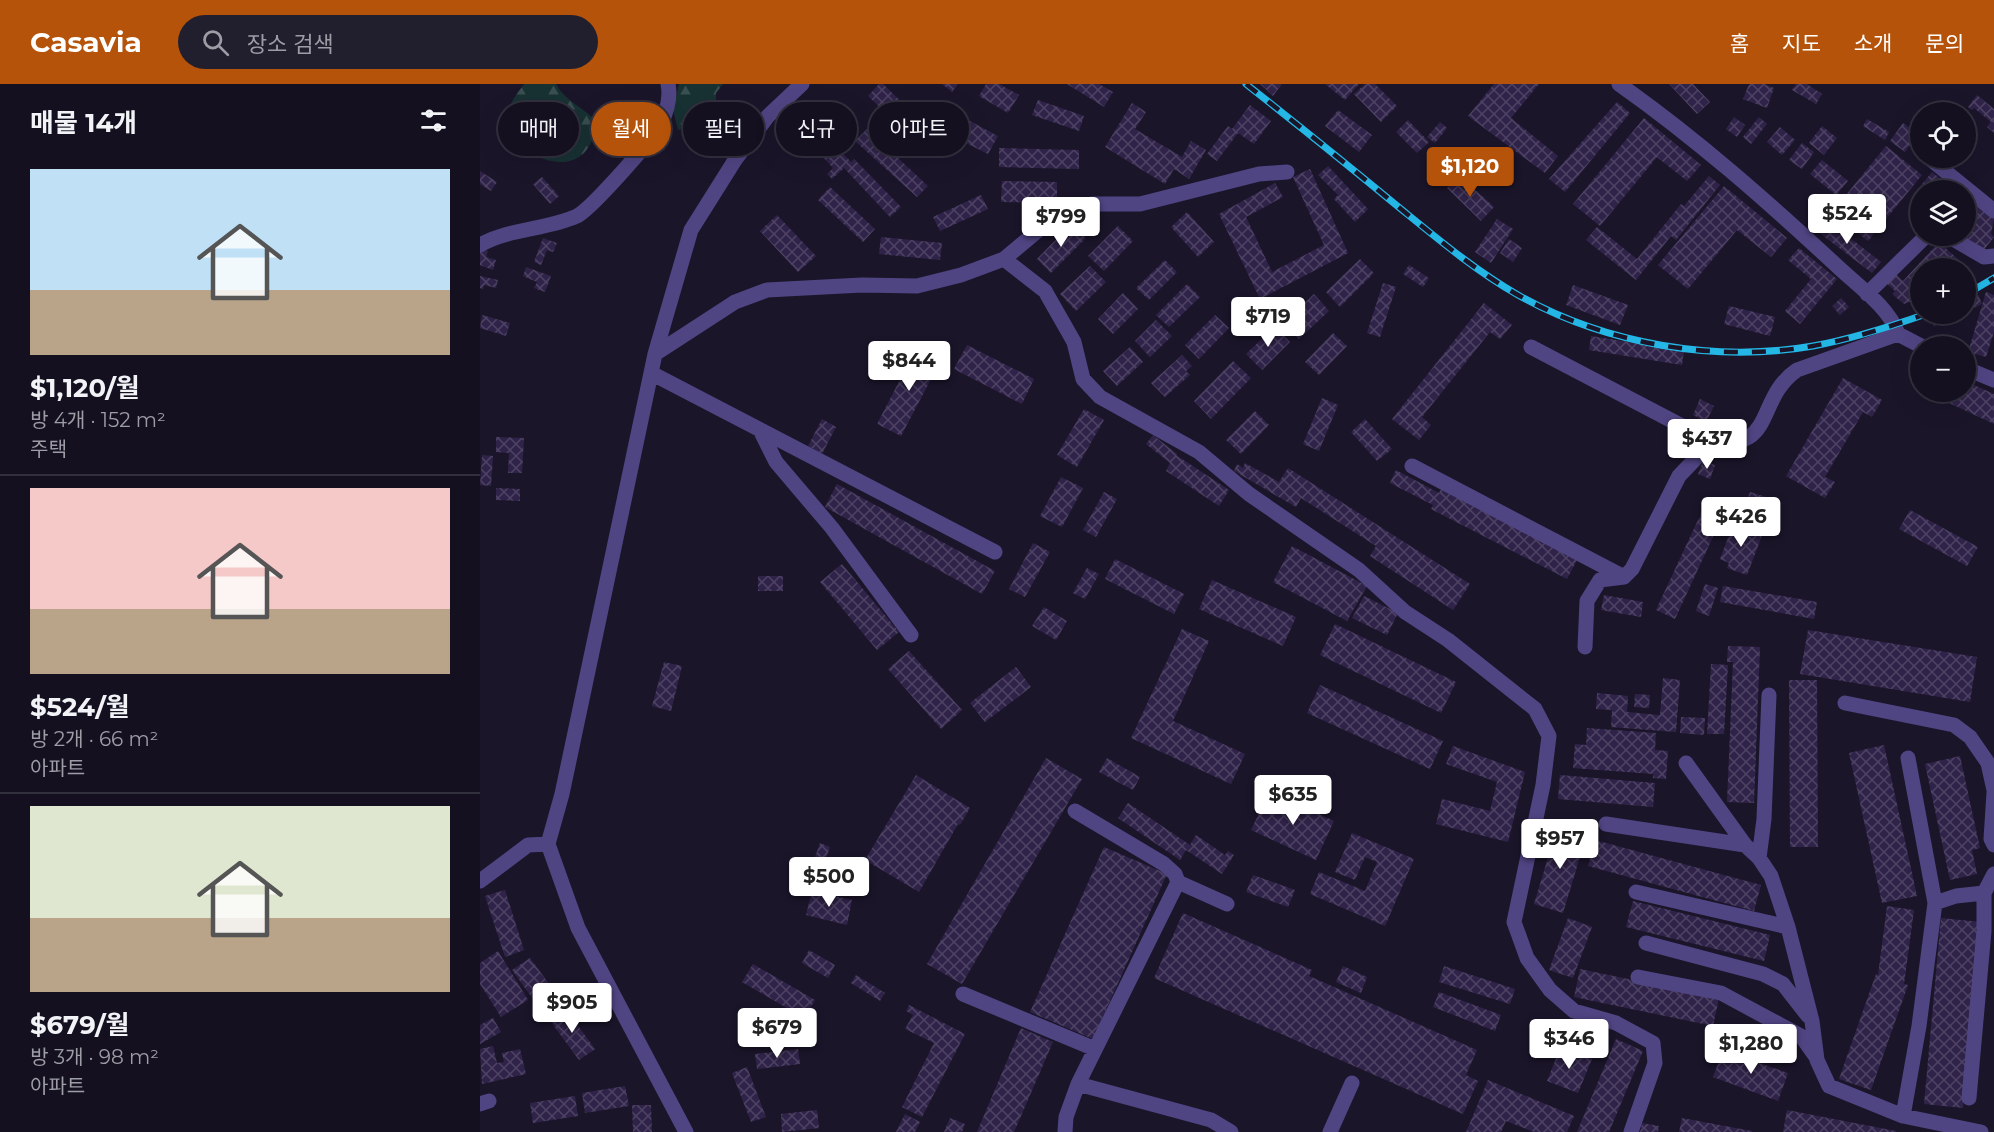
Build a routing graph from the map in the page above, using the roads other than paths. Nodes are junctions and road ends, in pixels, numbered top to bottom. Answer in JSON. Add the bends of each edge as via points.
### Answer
{"nodes":[{"id":1,"x":668,"y":84,"type":"edge"},
{"id":2,"x":802,"y":84,"type":"edge"},
{"id":3,"x":1619,"y":84,"type":"edge"},
{"id":4,"x":1941,"y":168,"type":"edge"},
{"id":5,"x":1287,"y":172,"type":"dead end"},
{"id":6,"x":1994,"y":211,"type":"edge"},
{"id":7,"x":480,"y":245,"type":"edge"},
{"id":8,"x":1916,"y":246,"type":"edge"},
{"id":9,"x":1965,"y":246,"type":"edge"},
{"id":10,"x":1994,"y":256,"type":"edge"},
{"id":11,"x":1004,"y":259,"type":"junction"},
{"id":12,"x":1867,"y":294,"type":"junction"},
{"id":13,"x":1898,"y":334,"type":"junction"},
{"id":14,"x":1910,"y":340,"type":"edge"},
{"id":15,"x":1531,"y":347,"type":"dead end"},
{"id":16,"x":655,"y":354,"type":"junction"},
{"id":17,"x":651,"y":373,"type":"junction"},
{"id":18,"x":1976,"y":373,"type":"edge"},
{"id":19,"x":1994,"y":380,"type":"edge"},
{"id":20,"x":760,"y":430,"type":"junction"},
{"id":21,"x":1709,"y":439,"type":"junction"},
{"id":22,"x":1412,"y":466,"type":"dead end"},
{"id":23,"x":995,"y":552,"type":"dead end"},
{"id":24,"x":1624,"y":577,"type":"junction"},
{"id":25,"x":911,"y":635,"type":"dead end"},
{"id":26,"x":1585,"y":647,"type":"dead end"},
{"id":27,"x":1769,"y":695,"type":"dead end"},
{"id":28,"x":1845,"y":703,"type":"dead end"},
{"id":29,"x":1908,"y":758,"type":"dead end"},
{"id":30,"x":1686,"y":763,"type":"dead end"},
{"id":31,"x":1994,"y":791,"type":"edge"},
{"id":32,"x":1075,"y":811,"type":"dead end"},
{"id":33,"x":1606,"y":824,"type":"dead end"},
{"id":34,"x":548,"y":844,"type":"junction"},
{"id":35,"x":1994,"y":845,"type":"edge"},
{"id":36,"x":1745,"y":846,"type":"junction"},
{"id":37,"x":1759,"y":858,"type":"junction"},
{"id":38,"x":1994,"y":874,"type":"edge"},
{"id":39,"x":480,"y":881,"type":"edge"},
{"id":40,"x":1178,"y":882,"type":"junction"},
{"id":41,"x":1636,"y":892,"type":"dead end"},
{"id":42,"x":1984,"y":893,"type":"junction"},
{"id":43,"x":1935,"y":903,"type":"junction"},
{"id":44,"x":1227,"y":904,"type":"dead end"},
{"id":45,"x":1788,"y":927,"type":"junction"},
{"id":46,"x":1646,"y":943,"type":"dead end"},
{"id":47,"x":1638,"y":977,"type":"dead end"},
{"id":48,"x":963,"y":994,"type":"dead end"},
{"id":49,"x":1812,"y":1021,"type":"junction"},
{"id":50,"x":1095,"y":1049,"type":"junction"},
{"id":51,"x":1817,"y":1060,"type":"junction"},
{"id":52,"x":1352,"y":1083,"type":"dead end"},
{"id":53,"x":1078,"y":1084,"type":"junction"},
{"id":54,"x":1969,"y":1098,"type":"dead end"},
{"id":55,"x":1903,"y":1116,"type":"junction"},
{"id":56,"x":686,"y":1132,"type":"edge"},
{"id":57,"x":1065,"y":1132,"type":"edge"},
{"id":58,"x":1231,"y":1132,"type":"edge"},
{"id":59,"x":1330,"y":1132,"type":"edge"},
{"id":60,"x":1631,"y":1132,"type":"edge"},
{"id":61,"x":1982,"y":1132,"type":"edge"}],
"edges":[{"from":1,"to":7,"type":"street","via":[[670,101],[660,126],[585,212]]},
{"from":2,"to":16,"type":"street","via":[[768,116],[748,142],[691,230]]},
{"from":3,"to":12,"type":"street","via":[[1771,204]]},
{"from":4,"to":6,"type":"street"},
{"from":5,"to":11,"type":"street","via":[[1259,174],[1140,204],[1091,204],[1053,218]]},
{"from":8,"to":12,"type":"street"},
{"from":9,"to":10,"type":"street","via":[[1984,257]]},
{"from":11,"to":16,"type":"street","via":[[917,286],[767,290],[735,302]]},
{"from":11,"to":60,"type":"street","via":[[1045,291],[1074,342],[1083,379],[1100,397],[1199,452],[1249,494],[1359,570],[1405,612],[1448,640],[1535,709],[1549,736],[1514,922],[1527,958],[1550,990],[1574,1011],[1616,1023],[1653,1042],[1655,1063]]},
{"from":12,"to":13,"type":"street","via":[[1895,325]]},
{"from":13,"to":14,"type":"street"},
{"from":13,"to":21,"type":"street","via":[[1797,370],[1779,387],[1753,436],[1741,442]]},
{"from":15,"to":21,"type":"street"},
{"from":16,"to":17,"type":"street"},
{"from":17,"to":20,"type":"street"},
{"from":17,"to":34,"type":"street"},
{"from":18,"to":19,"type":"street"},
{"from":20,"to":23,"type":"street"},
{"from":20,"to":25,"type":"street","via":[[776,462],[832,528]]},
{"from":21,"to":24,"type":"street","via":[[1679,476],[1632,569]]},
{"from":22,"to":24,"type":"street"},
{"from":24,"to":26,"type":"street","via":[[1600,580],[1587,601]]},
{"from":27,"to":37,"type":"street"},
{"from":28,"to":31,"type":"street","via":[[1954,725],[1971,737],[1988,763]]},
{"from":29,"to":43,"type":"street"},
{"from":30,"to":36,"type":"street"},
{"from":31,"to":35,"type":"street"},
{"from":32,"to":40,"type":"street","via":[[1164,864]]},
{"from":33,"to":36,"type":"street"},
{"from":34,"to":39,"type":"street","via":[[528,846]]},
{"from":34,"to":56,"type":"street","via":[[578,928]]},
{"from":36,"to":37,"type":"street"},
{"from":37,"to":45,"type":"street","via":[[1771,876]]},
{"from":38,"to":42,"type":"street"},
{"from":40,"to":44,"type":"street"},
{"from":40,"to":50,"type":"street"},
{"from":41,"to":45,"type":"street"},
{"from":42,"to":43,"type":"street"},
{"from":42,"to":54,"type":"street"},
{"from":43,"to":55,"type":"street"},
{"from":45,"to":49,"type":"street"},
{"from":46,"to":49,"type":"street","via":[[1763,974],[1783,984]]},
{"from":47,"to":51,"type":"street","via":[[1721,993],[1801,1036]]},
{"from":48,"to":50,"type":"street"},
{"from":49,"to":51,"type":"street"},
{"from":50,"to":53,"type":"street"},
{"from":51,"to":55,"type":"street","via":[[1829,1086]]},
{"from":52,"to":59,"type":"street"},
{"from":53,"to":57,"type":"street"},
{"from":53,"to":58,"type":"street","via":[[1211,1120]]},
{"from":55,"to":61,"type":"street"}]}
